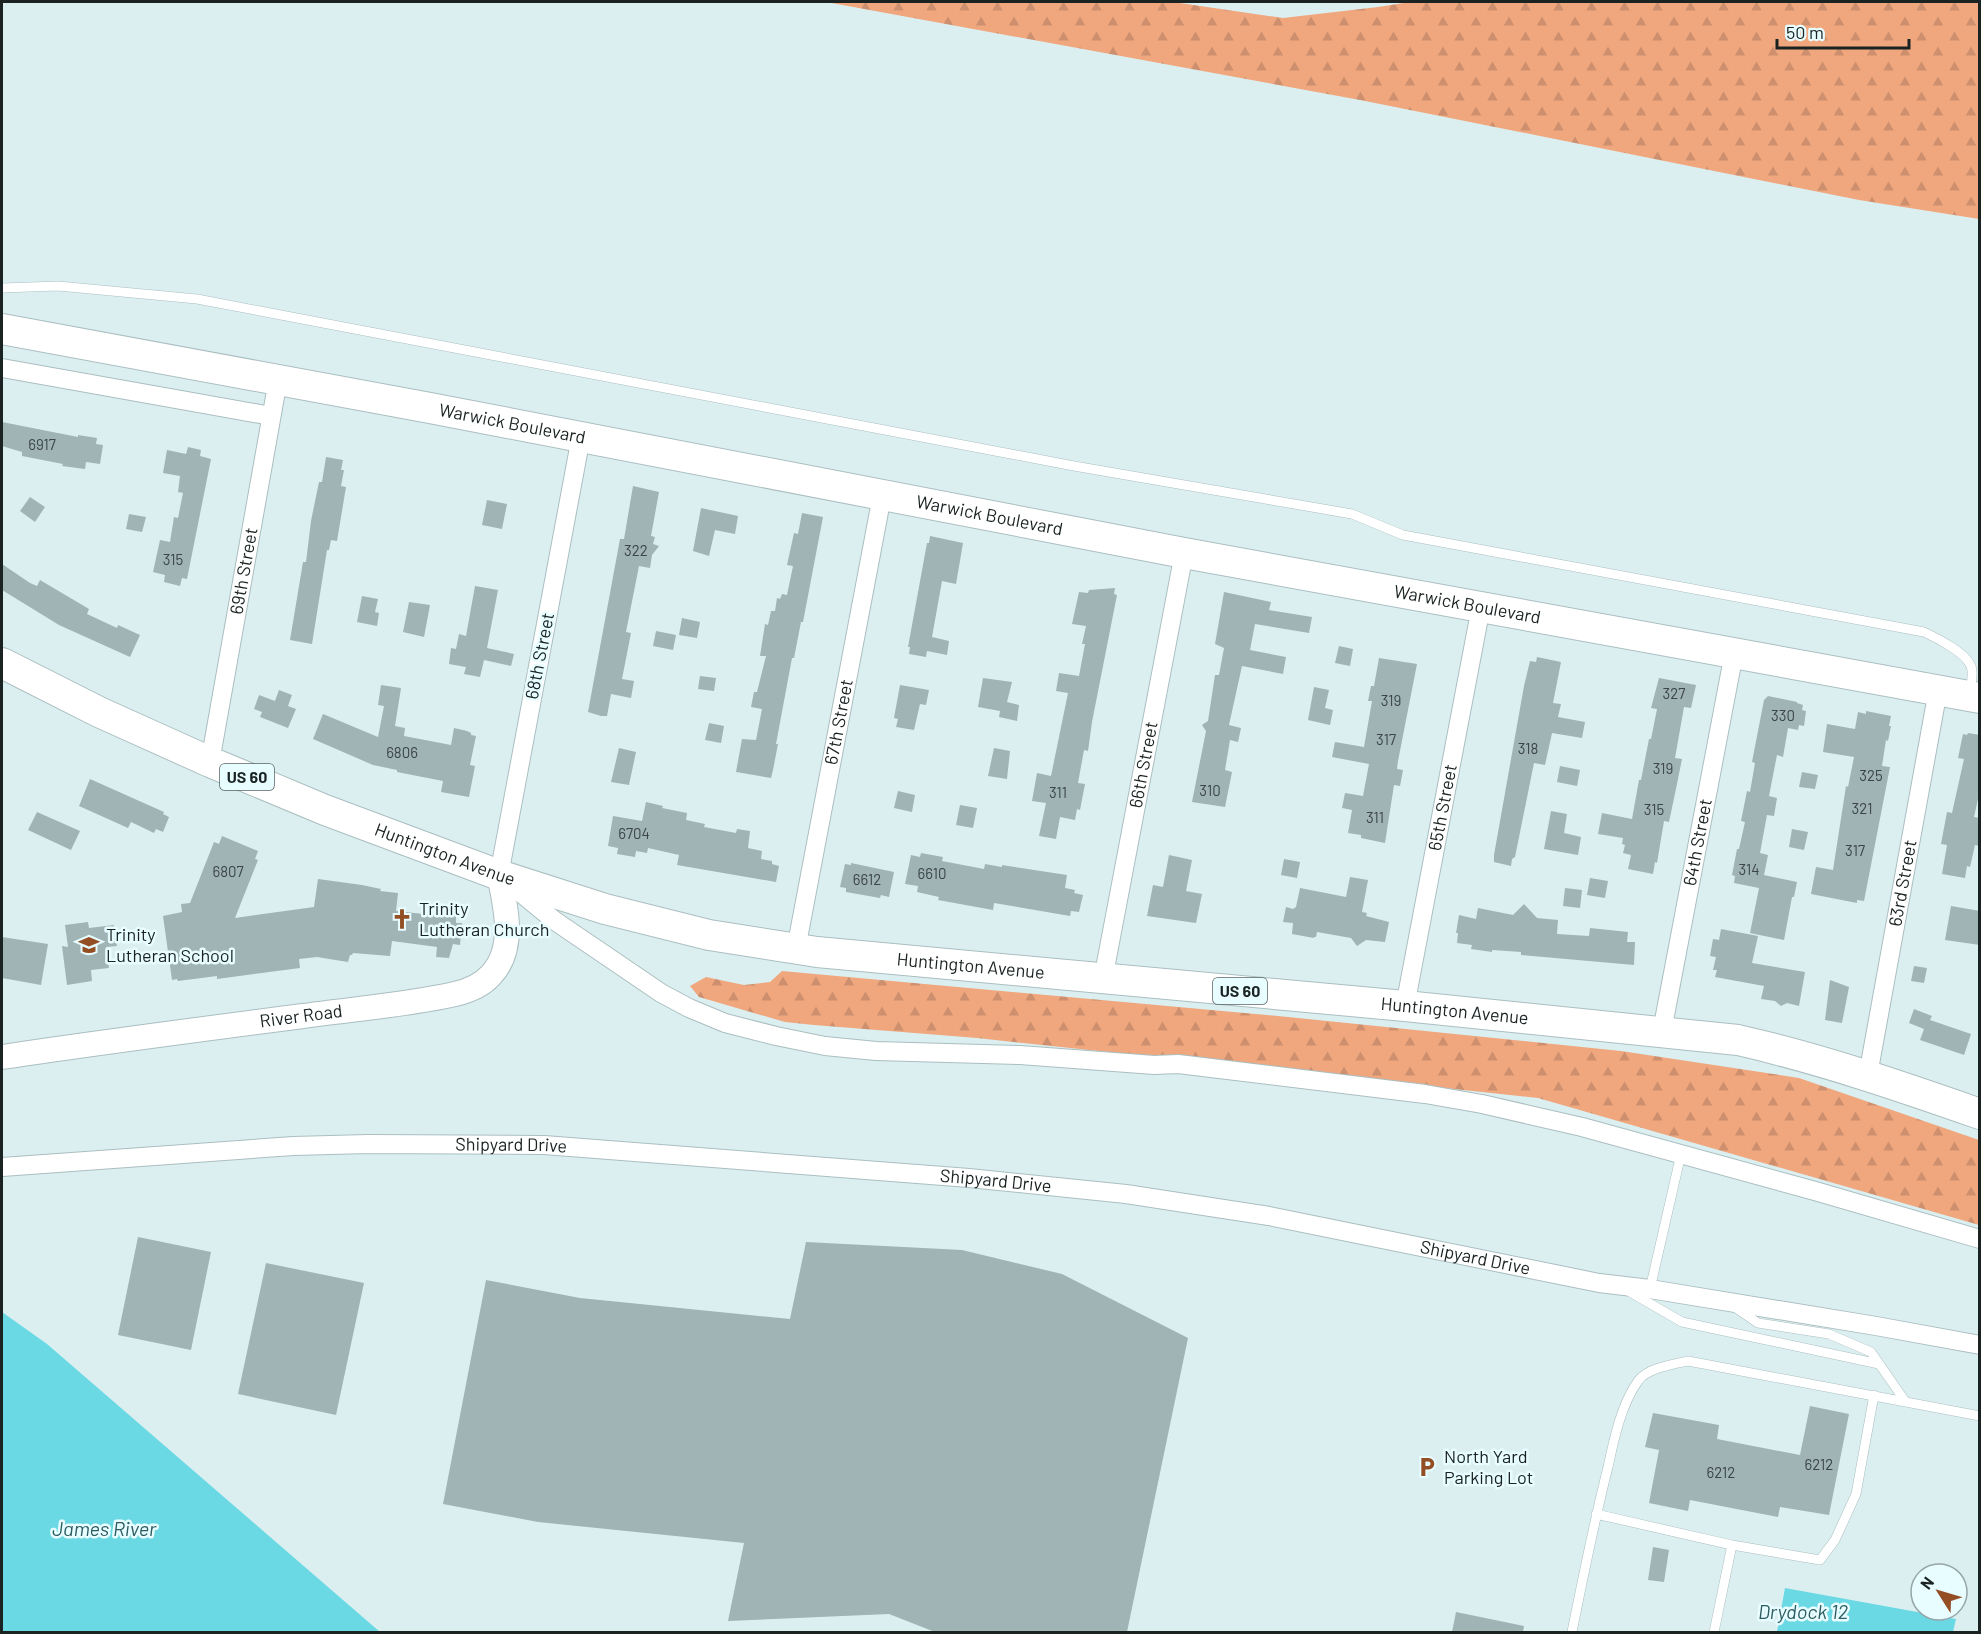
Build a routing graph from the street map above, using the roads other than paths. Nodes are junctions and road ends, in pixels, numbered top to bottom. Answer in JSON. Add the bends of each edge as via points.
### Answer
{"nodes":[{"id":1,"x":2,"y":288,"type":"edge"},
{"id":2,"x":2,"y":329,"type":"edge"},
{"id":3,"x":2,"y":368,"type":"edge"},
{"id":4,"x":278,"y":380,"type":"junction"},
{"id":5,"x":271,"y":416,"type":"junction"},
{"id":6,"x":581,"y":437,"type":"junction"},
{"id":7,"x":882,"y":496,"type":"junction"},
{"id":8,"x":1184,"y":553,"type":"junction"},
{"id":9,"x":1482,"y":607,"type":"junction"},
{"id":10,"x":1734,"y":653,"type":"junction"},
{"id":11,"x":2,"y":663,"type":"edge"},
{"id":12,"x":1938,"y":690,"type":"junction"},
{"id":13,"x":1974,"y":697,"type":"edge"},
{"id":14,"x":210,"y":762,"type":"junction"},
{"id":15,"x":499,"y":875,"type":"junction"},
{"id":16,"x":796,"y":949,"type":"junction"},
{"id":17,"x":1103,"y":979,"type":"junction"},
{"id":18,"x":1405,"y":1006,"type":"junction"},
{"id":19,"x":1662,"y":1031,"type":"junction"},
{"id":20,"x":7,"y":1053,"type":"edge"},
{"id":21,"x":1868,"y":1075,"type":"junction"},
{"id":22,"x":1980,"y":1114,"type":"edge"},
{"id":23,"x":1681,"y":1154,"type":"junction"},
{"id":24,"x":2,"y":1167,"type":"edge"},
{"id":25,"x":1980,"y":1239,"type":"edge"},
{"id":26,"x":1619,"y":1285,"type":"junction"},
{"id":27,"x":1650,"y":1289,"type":"junction"},
{"id":28,"x":1729,"y":1303,"type":"junction"},
{"id":29,"x":1980,"y":1345,"type":"edge"},
{"id":30,"x":1879,"y":1364,"type":"junction"},
{"id":31,"x":1874,"y":1395,"type":"junction"},
{"id":32,"x":1905,"y":1401,"type":"junction"},
{"id":33,"x":1980,"y":1416,"type":"edge"},
{"id":34,"x":1596,"y":1514,"type":"junction"},
{"id":35,"x":1732,"y":1545,"type":"junction"},
{"id":36,"x":1572,"y":1632,"type":"edge"},
{"id":37,"x":1714,"y":1632,"type":"edge"}],
"edges":[{"from":1,"to":13,"type":"lane","via":[[58,286],[197,299],[1054,462],[1352,514],[1406,535],[1911,628],[1960,653],[1971,665]]},
{"from":2,"to":4,"type":"main road","name":"Warwick Boulevard"},
{"from":3,"to":5,"type":"street"},
{"from":4,"to":5,"type":"street","name":"69th Street"},
{"from":4,"to":6,"type":"main road","name":"Warwick Boulevard"},
{"from":5,"to":14,"type":"street","name":"69th Street"},
{"from":6,"to":7,"type":"main road","name":"Warwick Boulevard"},
{"from":6,"to":15,"type":"street","name":"68th Street"},
{"from":7,"to":8,"type":"main road","name":"Warwick Boulevard"},
{"from":7,"to":16,"type":"street","name":"67th Street"},
{"from":8,"to":9,"type":"main road","name":"Warwick Boulevard"},
{"from":8,"to":17,"type":"street","name":"66th Street"},
{"from":9,"to":10,"type":"main road","name":"Warwick Boulevard"},
{"from":9,"to":18,"type":"street","name":"65th Street"},
{"from":10,"to":12,"type":"main road","name":"Warwick Boulevard"},
{"from":10,"to":19,"type":"street","name":"64th Street"},
{"from":11,"to":14,"type":"main road","name":"Huntington Avenue","number":"US 60"},
{"from":12,"to":13,"type":"main road","name":"Warwick Boulevard"},
{"from":12,"to":21,"type":"street","name":"63rd Street"},
{"from":14,"to":15,"type":"main road","name":"Huntington Avenue","number":"US 60"},
{"from":15,"to":16,"type":"main road","name":"Huntington Avenue","number":"US 60","via":[[663,924]]},
{"from":15,"to":20,"type":"street","name":"River Road","via":[[507,925],[503,954],[490,976],[468,990],[381,1005]]},
{"from":15,"to":23,"type":"street","via":[[555,921],[661,993],[725,1023],[776,1036],[876,1051],[1179,1064],[1425,1094],[1575,1125]]},
{"from":16,"to":17,"type":"main road","name":"Huntington Avenue","number":"US 60"},
{"from":17,"to":18,"type":"main road","name":"Huntington Avenue","number":"US 60"},
{"from":18,"to":19,"type":"main road","name":"Huntington Avenue","number":"US 60"},
{"from":19,"to":21,"type":"main road","name":"Huntington Avenue","number":"US 60","via":[[1738,1040]]},
{"from":21,"to":22,"type":"main road","name":"Huntington Avenue","number":"US 60"},
{"from":23,"to":25,"type":"street"},
{"from":23,"to":27,"type":"lane"},
{"from":24,"to":26,"type":"street","name":"Shipyard Drive","via":[[293,1146],[544,1145],[960,1177],[1126,1194],[1260,1215]]},
{"from":26,"to":27,"type":"street","name":"Shipyard Drive"},
{"from":26,"to":30,"type":"lane","via":[[1682,1322]]},
{"from":27,"to":28,"type":"street","name":"Shipyard Drive"},
{"from":28,"to":29,"type":"street","name":"Shipyard Drive"},
{"from":28,"to":30,"type":"lane","via":[[1758,1323],[1829,1334],[1871,1352]]},
{"from":30,"to":32,"type":"lane"},
{"from":31,"to":32,"type":"lane"},
{"from":31,"to":34,"type":"lane","via":[[1688,1360],[1662,1366],[1639,1379],[1626,1404]]},
{"from":31,"to":35,"type":"lane","via":[[1856,1494],[1835,1540],[1820,1560]]},
{"from":32,"to":33,"type":"lane"},
{"from":34,"to":35,"type":"lane"},
{"from":34,"to":36,"type":"lane"},
{"from":35,"to":37,"type":"lane"}]}
